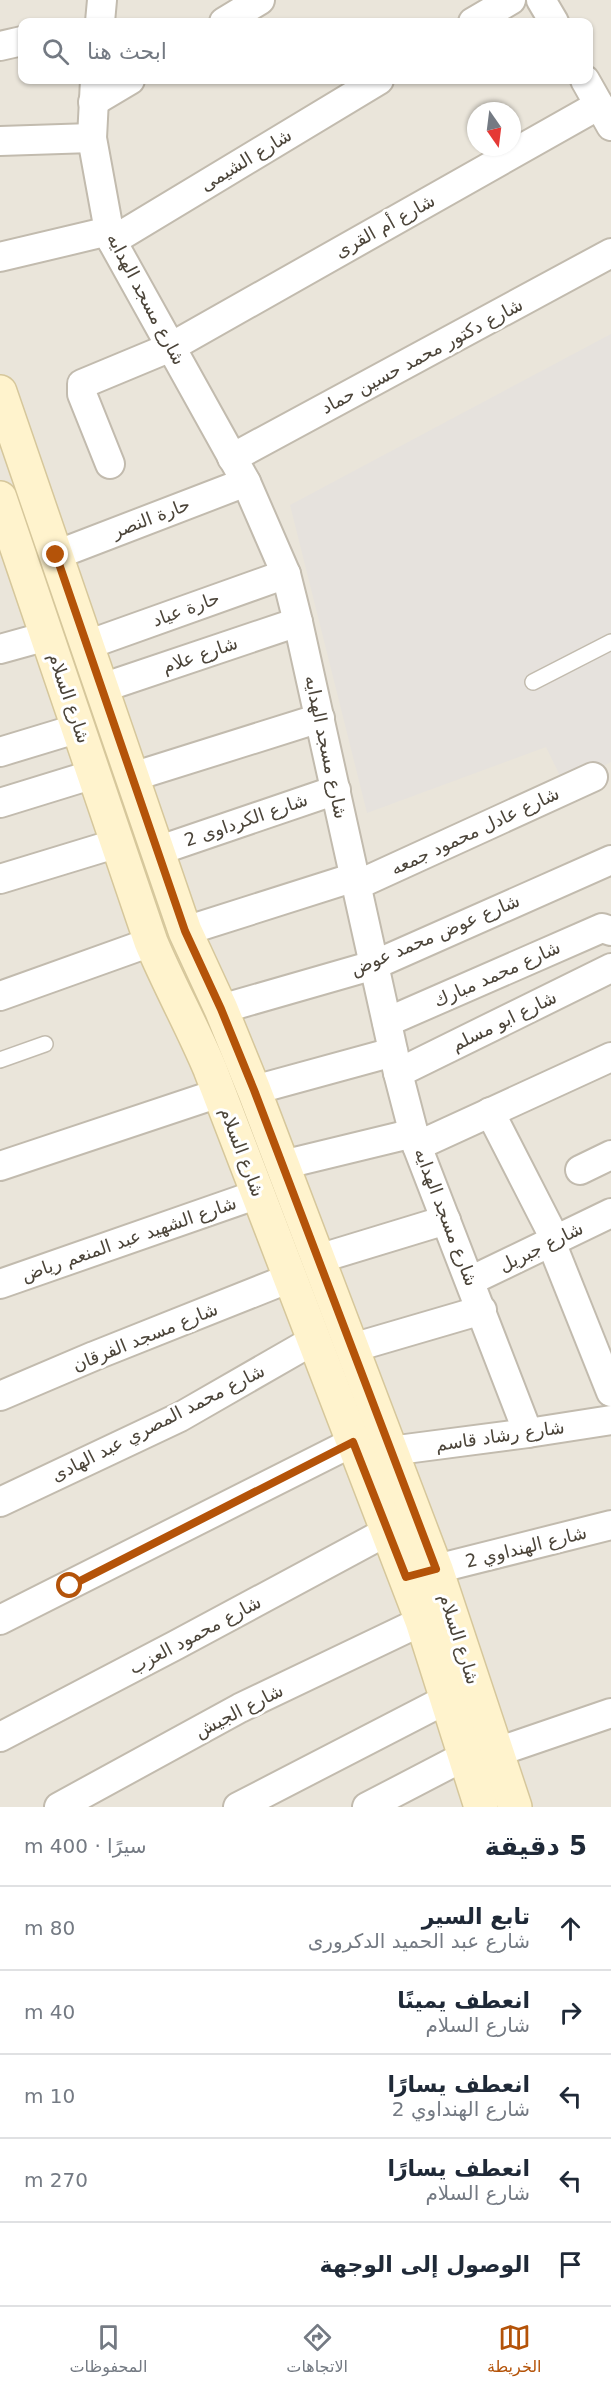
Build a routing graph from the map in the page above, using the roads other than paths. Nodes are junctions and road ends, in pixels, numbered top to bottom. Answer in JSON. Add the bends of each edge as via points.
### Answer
{"nodes":[{"id":1,"x":102,"y":0,"type":"edge"},
{"id":2,"x":260,"y":0,"type":"edge"},
{"id":3,"x":511,"y":0,"type":"edge"},
{"id":4,"x":541,"y":0,"type":"edge"},
{"id":5,"x":100,"y":18,"type":"edge"},
{"id":6,"x":231,"y":18,"type":"edge"},
{"id":7,"x":480,"y":18,"type":"edge"},
{"id":8,"x":552,"y":18,"type":"edge"},
{"id":9,"x":18,"y":42,"type":"edge"},
{"id":10,"x":0,"y":46,"type":"edge"},
{"id":11,"x":117,"y":84,"type":"edge"},
{"id":12,"x":372,"y":84,"type":"edge"},
{"id":13,"x":587,"y":84,"type":"edge"},
{"id":14,"x":94,"y":91,"type":"edge"},
{"id":15,"x":605,"y":115,"type":"edge"},
{"id":16,"x":92,"y":138,"type":"junction"},
{"id":17,"x":0,"y":141,"type":"edge"},
{"id":18,"x":111,"y":236,"type":"junction"},
{"id":19,"x":611,"y":253,"type":"edge"},
{"id":20,"x":0,"y":257,"type":"edge"},
{"id":21,"x":171,"y":347,"type":"junction"},
{"id":22,"x":0,"y":392,"type":"edge"},
{"id":23,"x":110,"y":464,"type":"dead end"},
{"id":24,"x":239,"y":470,"type":"junction"},
{"id":25,"x":0,"y":498,"type":"edge"},
{"id":26,"x":8,"y":547,"type":"edge"},
{"id":27,"x":56,"y":555,"type":"junction"},
{"id":28,"x":286,"y":574,"type":"junction"},
{"id":29,"x":298,"y":622,"type":"junction"},
{"id":30,"x":47,"y":636,"type":"junction"},
{"id":31,"x":611,"y":642,"type":"edge"},
{"id":32,"x":87,"y":645,"type":"junction"},
{"id":33,"x":0,"y":649,"type":"edge"},
{"id":34,"x":533,"y":682,"type":"dead end"},
{"id":35,"x":102,"y":688,"type":"junction"},
{"id":36,"x":320,"y":718,"type":"junction"},
{"id":37,"x":79,"y":728,"type":"junction"},
{"id":38,"x":0,"y":752,"type":"edge"},
{"id":39,"x":94,"y":774,"type":"junction"},
{"id":40,"x":132,"y":777,"type":"junction"},
{"id":41,"x":593,"y":777,"type":"dead end"},
{"id":42,"x":336,"y":790,"type":"junction"},
{"id":43,"x":0,"y":803,"type":"edge"},
{"id":44,"x":118,"y":843,"type":"junction"},
{"id":45,"x":157,"y":851,"type":"junction"},
{"id":46,"x":611,"y":860,"type":"edge"},
{"id":47,"x":0,"y":879,"type":"edge"},
{"id":48,"x":356,"y":881,"type":"junction"},
{"id":49,"x":609,"y":929,"type":"edge"},
{"id":50,"x":185,"y":931,"type":"junction"},
{"id":51,"x":151,"y":942,"type":"junction"},
{"id":52,"x":374,"y":965,"type":"junction"},
{"id":53,"x":611,"y":968,"type":"edge"},
{"id":54,"x":0,"y":996,"type":"edge"},
{"id":55,"x":221,"y":1009,"type":"junction"},
{"id":56,"x":387,"y":1022,"type":"junction"},
{"id":57,"x":45,"y":1044,"type":"dead end"},
{"id":58,"x":611,"y":1057,"type":"edge"},
{"id":59,"x":0,"y":1060,"type":"edge"},
{"id":60,"x":396,"y":1062,"type":"junction"},
{"id":61,"x":254,"y":1090,"type":"junction"},
{"id":62,"x":219,"y":1093,"type":"junction"},
{"id":63,"x":490,"y":1112,"type":"junction"},
{"id":64,"x":415,"y":1139,"type":"junction"},
{"id":65,"x":611,"y":1155,"type":"edge"},
{"id":66,"x":282,"y":1165,"type":"junction"},
{"id":67,"x":0,"y":1166,"type":"edge"},
{"id":68,"x":580,"y":1170,"type":"dead end"},
{"id":69,"x":258,"y":1194,"type":"junction"},
{"id":70,"x":610,"y":1215,"type":"edge"},
{"id":71,"x":446,"y":1220,"type":"junction"},
{"id":72,"x":553,"y":1241,"type":"junction"},
{"id":73,"x":318,"y":1259,"type":"junction"},
{"id":74,"x":291,"y":1278,"type":"junction"},
{"id":75,"x":470,"y":1281,"type":"junction"},
{"id":76,"x":0,"y":1283,"type":"edge"},
{"id":77,"x":482,"y":1310,"type":"junction"},
{"id":78,"x":314,"y":1340,"type":"junction"},
{"id":79,"x":352,"y":1348,"type":"junction"},
{"id":80,"x":611,"y":1392,"type":"edge"},
{"id":81,"x":0,"y":1396,"type":"edge"},
{"id":82,"x":611,"y":1420,"type":"edge"},
{"id":83,"x":528,"y":1433,"type":"junction"},
{"id":84,"x":353,"y":1442,"type":"junction"},
{"id":85,"x":390,"y":1451,"type":"junction"},
{"id":86,"x":0,"y":1502,"type":"edge"},
{"id":87,"x":388,"y":1531,"type":"junction"},
{"id":88,"x":609,"y":1533,"type":"edge"},
{"id":89,"x":421,"y":1573,"type":"junction"},
{"id":90,"x":0,"y":1620,"type":"edge"},
{"id":91,"x":422,"y":1621,"type":"junction"},
{"id":92,"x":447,"y":1699,"type":"junction"},
{"id":93,"x":611,"y":1713,"type":"edge"},
{"id":94,"x":0,"y":1737,"type":"edge"},
{"id":95,"x":497,"y":1752,"type":"junction"},
{"id":96,"x":465,"y":1756,"type":"junction"},
{"id":97,"x":59,"y":1807,"type":"edge"},
{"id":98,"x":238,"y":1807,"type":"edge"},
{"id":99,"x":367,"y":1807,"type":"edge"},
{"id":100,"x":481,"y":1807,"type":"edge"},
{"id":101,"x":514,"y":1807,"type":"edge"}],
"edges":[{"from":1,"to":5,"type":"street"},
{"from":2,"to":6,"type":"street"},
{"from":3,"to":7,"type":"street"},
{"from":4,"to":8,"type":"street"},
{"from":9,"to":10,"type":"street"},
{"from":11,"to":14,"type":"street"},
{"from":12,"to":18,"type":"street","name":"شارع الشيمى"},
{"from":13,"to":15,"type":"street"},
{"from":14,"to":16,"type":"street","name":"شارع مسجد الهدايه"},
{"from":15,"to":21,"type":"street","name":"شارع أم القرى"},
{"from":16,"to":17,"type":"street"},
{"from":16,"to":18,"type":"street","name":"شارع مسجد الهدايه"},
{"from":18,"to":20,"type":"street","name":"شارع الشيمى"},
{"from":18,"to":21,"type":"street","name":"شارع مسجد الهدايه"},
{"from":19,"to":24,"type":"street","name":"شارع دكتور محمد حسين حماد"},
{"from":21,"to":23,"type":"street","name":"شارع أم القرى","via":[[82,384],[82,394]]},
{"from":21,"to":24,"type":"street","name":"شارع مسجد الهدايه"},
{"from":22,"to":27,"type":"street","name":"شارع السلام"},
{"from":24,"to":27,"type":"street","name":"حارة النصر"},
{"from":24,"to":28,"type":"street","name":"شارع مسجد الهدايه"},
{"from":25,"to":26,"type":"street","name":"شارع السلام"},
{"from":26,"to":30,"type":"street","name":"شارع السلام"},
{"from":27,"to":32,"type":"street","name":"شارع السلام"},
{"from":28,"to":29,"type":"street","name":"شارع مسجد الهدايه"},
{"from":28,"to":32,"type":"street","name":"حارة عياد"},
{"from":29,"to":35,"type":"street","name":"شارع علام"},
{"from":29,"to":36,"type":"street","name":"شارع مسجد الهدايه"},
{"from":30,"to":33,"type":"street"},
{"from":30,"to":37,"type":"street","name":"شارع السلام"},
{"from":31,"to":34,"type":"lane"},
{"from":32,"to":35,"type":"street","name":"شارع السلام"},
{"from":35,"to":40,"type":"street","name":"شارع السلام"},
{"from":36,"to":40,"type":"street"},
{"from":36,"to":42,"type":"street","name":"شارع مسجد الهدايه"},
{"from":37,"to":38,"type":"street"},
{"from":37,"to":39,"type":"street","name":"شارع السلام"},
{"from":39,"to":43,"type":"street"},
{"from":39,"to":44,"type":"street","name":"شارع السلام"},
{"from":40,"to":45,"type":"street","name":"شارع السلام"},
{"from":41,"to":48,"type":"street","name":"شارع عادل محمود جمعه"},
{"from":42,"to":45,"type":"street","name":"شارع الكرداوى 2"},
{"from":42,"to":48,"type":"street","name":"شارع مسجد الهدايه"},
{"from":44,"to":47,"type":"street"},
{"from":44,"to":51,"type":"street","name":"شارع السلام"},
{"from":45,"to":50,"type":"street","name":"شارع السلام"},
{"from":46,"to":52,"type":"street","name":"شارع عوض محمد عوض"},
{"from":48,"to":50,"type":"street","name":"شارع عادل محمود جمعه"},
{"from":48,"to":52,"type":"street","name":"شارع مسجد الهدايه"},
{"from":49,"to":56,"type":"street","name":"شارع محمد مبارك","via":[[597,930]]},
{"from":50,"to":55,"type":"street","name":"شارع السلام"},
{"from":51,"to":54,"type":"street"},
{"from":51,"to":62,"type":"street","name":"شارع السلام"},
{"from":52,"to":55,"type":"street","name":"شارع عوض محمد عوض"},
{"from":52,"to":56,"type":"street","name":"شارع مسجد الهدايه"},
{"from":53,"to":60,"type":"street","name":"شارع ابو مسلم"},
{"from":55,"to":61,"type":"street","name":"شارع السلام"},
{"from":56,"to":60,"type":"street","name":"شارع مسجد الهدايه"},
{"from":57,"to":59,"type":"lane"},
{"from":58,"to":63,"type":"street"},
{"from":60,"to":61,"type":"street","name":"شارع ابو مسلم"},
{"from":60,"to":64,"type":"street","name":"شارع مسجد الهدايه"},
{"from":61,"to":66,"type":"street","name":"شارع السلام"},
{"from":62,"to":67,"type":"street"},
{"from":62,"to":69,"type":"street","name":"شارع السلام"},
{"from":63,"to":64,"type":"street"},
{"from":63,"to":72,"type":"street"},
{"from":64,"to":66,"type":"street"},
{"from":64,"to":71,"type":"street","name":"شارع مسجد الهدايه"},
{"from":65,"to":68,"type":"street"},
{"from":66,"to":73,"type":"street","name":"شارع السلام"},
{"from":69,"to":74,"type":"street","name":"شارع السلام"},
{"from":69,"to":76,"type":"street","name":"شارع الشهيد عبد المنعم رياض"},
{"from":70,"to":72,"type":"street","name":"شارع جبريل"},
{"from":71,"to":73,"type":"street"},
{"from":71,"to":75,"type":"street","name":"شارع مسجد الهدايه"},
{"from":72,"to":75,"type":"street","name":"شارع جبريل"},
{"from":72,"to":80,"type":"street"},
{"from":73,"to":79,"type":"street","name":"شارع السلام"},
{"from":74,"to":78,"type":"street","name":"شارع السلام"},
{"from":74,"to":81,"type":"street","name":"شارع مسجد الفرقان"},
{"from":75,"to":77,"type":"street","name":"شارع مسجد الهدايه"},
{"from":77,"to":79,"type":"street"},
{"from":77,"to":83,"type":"street","name":"شارع مسجد الهدايه"},
{"from":78,"to":84,"type":"street","name":"شارع السلام"},
{"from":78,"to":86,"type":"street","name":"شارع محمد المصري عبد الهادى","via":[[180,1416]]},
{"from":79,"to":85,"type":"street","name":"شارع السلام"},
{"from":82,"to":83,"type":"street","name":"شارع رشاد قاسم"},
{"from":83,"to":85,"type":"street","name":"شارع رشاد قاسم"},
{"from":84,"to":87,"type":"street","name":"شارع السلام"},
{"from":84,"to":90,"type":"street"},
{"from":85,"to":89,"type":"street","name":"شارع السلام"},
{"from":87,"to":89,"type":"street","name":"شارع السلام"},
{"from":87,"to":94,"type":"street","name":"شارع محمود العزب"},
{"from":88,"to":89,"type":"street","name":"شارع الهنداوي 2"},
{"from":89,"to":91,"type":"street","name":"شارع السلام"},
{"from":89,"to":95,"type":"street","name":"شارع السلام"},
{"from":91,"to":92,"type":"street","name":"شارع السلام"},
{"from":91,"to":97,"type":"street","name":"شارع الجيش","via":[[240,1708]]},
{"from":92,"to":96,"type":"street","name":"شارع السلام"},
{"from":92,"to":98,"type":"street"},
{"from":93,"to":95,"type":"street"},
{"from":95,"to":101,"type":"street","name":"شارع السلام"},
{"from":96,"to":99,"type":"street"},
{"from":96,"to":100,"type":"street","name":"شارع السلام"}]}
